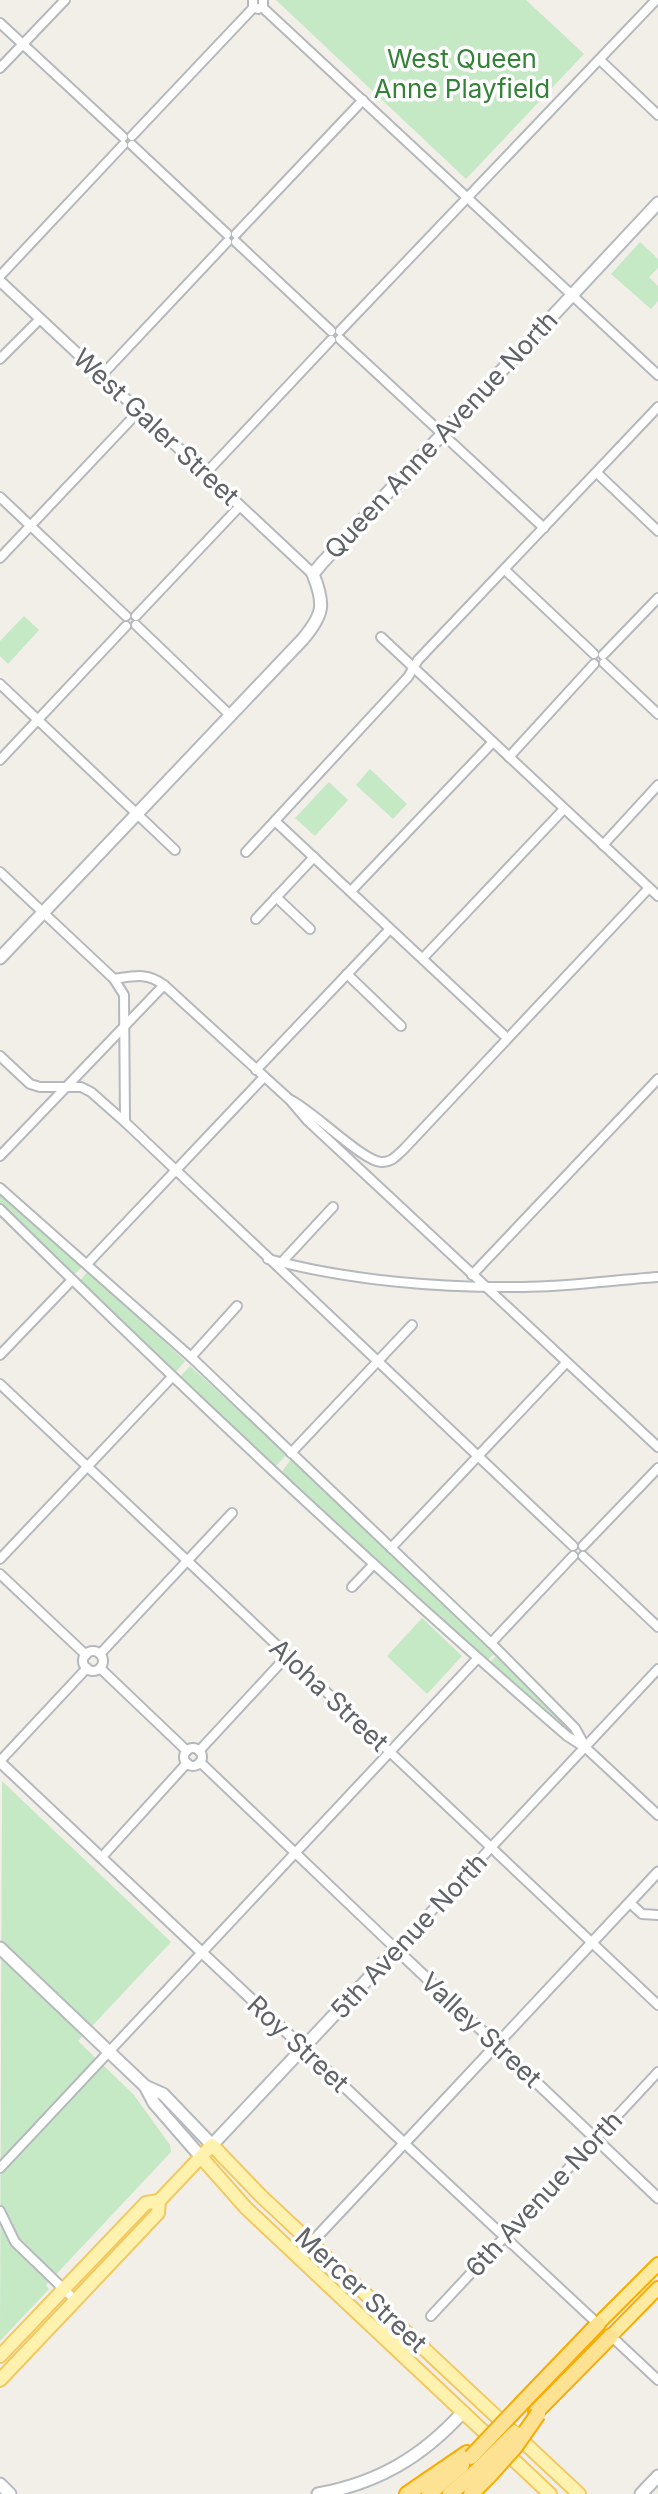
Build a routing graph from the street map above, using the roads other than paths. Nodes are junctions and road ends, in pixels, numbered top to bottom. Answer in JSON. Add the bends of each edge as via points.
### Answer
{"nodes":[{"id":1,"x":65,"y":0,"type":"edge"},
{"id":2,"x":656,"y":0,"type":"edge"},
{"id":3,"x":258,"y":4,"type":"edge"},
{"id":4,"x":0,"y":23,"type":"edge"},
{"id":5,"x":23,"y":44,"type":"junction"},
{"id":6,"x":600,"y":60,"type":"junction"},
{"id":7,"x":0,"y":68,"type":"edge"},
{"id":8,"x":363,"y":100,"type":"junction"},
{"id":9,"x":658,"y":115,"type":"edge"},
{"id":10,"x":127,"y":141,"type":"junction"},
{"id":11,"x":468,"y":197,"type":"junction"},
{"id":12,"x":658,"y":203,"type":"edge"},
{"id":13,"x":232,"y":238,"type":"junction"},
{"id":14,"x":0,"y":279,"type":"edge"},
{"id":15,"x":571,"y":294,"type":"junction"},
{"id":16,"x":40,"y":319,"type":"junction"},
{"id":17,"x":336,"y":335,"type":"junction"},
{"id":18,"x":0,"y":359,"type":"edge"},
{"id":19,"x":658,"y":375,"type":"edge"},
{"id":20,"x":101,"y":376,"type":"junction"},
{"id":21,"x":658,"y":407,"type":"edge"},
{"id":22,"x":139,"y":411,"type":"junction"},
{"id":23,"x":440,"y":434,"type":"junction"},
{"id":24,"x":206,"y":473,"type":"junction"},
{"id":25,"x":597,"y":473,"type":"junction"},
{"id":26,"x":0,"y":497,"type":"edge"},
{"id":27,"x":240,"y":506,"type":"junction"},
{"id":28,"x":30,"y":525,"type":"junction"},
{"id":29,"x":544,"y":528,"type":"junction"},
{"id":30,"x":658,"y":531,"type":"edge"},
{"id":31,"x":0,"y":558,"type":"edge"},
{"id":32,"x":505,"y":570,"type":"junction"},
{"id":33,"x":313,"y":574,"type":"junction"},
{"id":34,"x":658,"y":598,"type":"edge"},
{"id":35,"x":131,"y":621,"type":"junction"},
{"id":36,"x":381,"y":637,"type":"dead end"},
{"id":37,"x":599,"y":659,"type":"junction"},
{"id":38,"x":414,"y":668,"type":"junction"},
{"id":39,"x":0,"y":684,"type":"edge"},
{"id":40,"x":658,"y":714,"type":"edge"},
{"id":41,"x":231,"y":716,"type":"junction"},
{"id":42,"x":38,"y":721,"type":"junction"},
{"id":43,"x":493,"y":742,"type":"junction"},
{"id":44,"x":509,"y":757,"type":"junction"},
{"id":45,"x":0,"y":760,"type":"edge"},
{"id":46,"x":658,"y":785,"type":"edge"},
{"id":47,"x":564,"y":809,"type":"junction"},
{"id":48,"x":137,"y":814,"type":"junction"},
{"id":49,"x":275,"y":821,"type":"junction"},
{"id":50,"x":603,"y":845,"type":"junction"},
{"id":51,"x":175,"y":850,"type":"dead end"},
{"id":52,"x":246,"y":852,"type":"dead end"},
{"id":53,"x":314,"y":857,"type":"junction"},
{"id":54,"x":0,"y":872,"type":"edge"},
{"id":55,"x":649,"y":888,"type":"junction"},
{"id":56,"x":351,"y":891,"type":"junction"},
{"id":57,"x":658,"y":896,"type":"edge"},
{"id":58,"x":276,"y":897,"type":"junction"},
{"id":59,"x":44,"y":913,"type":"junction"},
{"id":60,"x":256,"y":919,"type":"dead end"},
{"id":61,"x":310,"y":929,"type":"dead end"},
{"id":62,"x":390,"y":929,"type":"junction"},
{"id":63,"x":0,"y":958,"type":"edge"},
{"id":64,"x":423,"y":958,"type":"junction"},
{"id":65,"x":347,"y":974,"type":"junction"},
{"id":66,"x":114,"y":979,"type":"junction"},
{"id":67,"x":164,"y":985,"type":"junction"},
{"id":68,"x":401,"y":1026,"type":"dead end"},
{"id":69,"x":123,"y":1027,"type":"junction"},
{"id":70,"x":507,"y":1038,"type":"junction"},
{"id":71,"x":0,"y":1056,"type":"edge"},
{"id":72,"x":256,"y":1070,"type":"junction"},
{"id":73,"x":264,"y":1077,"type":"junction"},
{"id":74,"x":656,"y":1084,"type":"edge"},
{"id":75,"x":67,"y":1085,"type":"junction"},
{"id":76,"x":290,"y":1100,"type":"junction"},
{"id":77,"x":125,"y":1122,"type":"junction"},
{"id":78,"x":0,"y":1156,"type":"edge"},
{"id":79,"x":176,"y":1172,"type":"junction"},
{"id":80,"x":0,"y":1188,"type":"edge"},
{"id":81,"x":333,"y":1207,"type":"dead end"},
{"id":82,"x":0,"y":1209,"type":"edge"},
{"id":83,"x":267,"y":1259,"type":"junction"},
{"id":84,"x":281,"y":1263,"type":"junction"},
{"id":85,"x":87,"y":1264,"type":"junction"},
{"id":86,"x":472,"y":1275,"type":"junction"},
{"id":87,"x":658,"y":1277,"type":"edge"},
{"id":88,"x":72,"y":1280,"type":"junction"},
{"id":89,"x":484,"y":1286,"type":"junction"},
{"id":90,"x":237,"y":1306,"type":"dead end"},
{"id":91,"x":412,"y":1325,"type":"dead end"},
{"id":92,"x":0,"y":1355,"type":"edge"},
{"id":93,"x":191,"y":1357,"type":"junction"},
{"id":94,"x":378,"y":1361,"type":"junction"},
{"id":95,"x":566,"y":1363,"type":"junction"},
{"id":96,"x":172,"y":1377,"type":"junction"},
{"id":97,"x":0,"y":1384,"type":"edge"},
{"id":98,"x":658,"y":1447,"type":"edge"},
{"id":99,"x":291,"y":1453,"type":"junction"},
{"id":100,"x":478,"y":1456,"type":"junction"},
{"id":101,"x":87,"y":1466,"type":"junction"},
{"id":102,"x":658,"y":1468,"type":"edge"},
{"id":103,"x":232,"y":1513,"type":"dead end"},
{"id":104,"x":573,"y":1546,"type":"junction"},
{"id":105,"x":583,"y":1546,"type":"junction"},
{"id":106,"x":391,"y":1548,"type":"junction"},
{"id":107,"x":578,"y":1556,"type":"junction"},
{"id":108,"x":0,"y":1559,"type":"edge"},
{"id":109,"x":187,"y":1561,"type":"junction"},
{"id":110,"x":373,"y":1565,"type":"junction"},
{"id":111,"x":0,"y":1574,"type":"edge"},
{"id":112,"x":352,"y":1587,"type":"dead end"},
{"id":113,"x":658,"y":1627,"type":"edge"},
{"id":114,"x":491,"y":1643,"type":"junction"},
{"id":115,"x":100,"y":1654,"type":"junction"},
{"id":116,"x":86,"y":1655,"type":"junction"},
{"id":117,"x":287,"y":1656,"type":"junction"},
{"id":118,"x":477,"y":1659,"type":"junction"},
{"id":119,"x":87,"y":1668,"type":"junction"},
{"id":120,"x":100,"y":1668,"type":"junction"},
{"id":121,"x":658,"y":1669,"type":"edge"},
{"id":122,"x":586,"y":1748,"type":"junction"},
{"id":123,"x":187,"y":1751,"type":"junction"},
{"id":124,"x":199,"y":1751,"type":"junction"},
{"id":125,"x":389,"y":1752,"type":"junction"},
{"id":126,"x":0,"y":1762,"type":"edge"},
{"id":127,"x":200,"y":1762,"type":"junction"},
{"id":128,"x":187,"y":1763,"type":"junction"},
{"id":129,"x":658,"y":1815,"type":"edge"},
{"id":130,"x":491,"y":1848,"type":"junction"},
{"id":131,"x":295,"y":1853,"type":"junction"},
{"id":132,"x":101,"y":1858,"type":"junction"},
{"id":133,"x":658,"y":1872,"type":"edge"},
{"id":134,"x":630,"y":1903,"type":"junction"},
{"id":135,"x":658,"y":1915,"type":"edge"},
{"id":136,"x":592,"y":1943,"type":"junction"},
{"id":137,"x":0,"y":1948,"type":"edge"},
{"id":138,"x":396,"y":1949,"type":"junction"},
{"id":139,"x":201,"y":1952,"type":"junction"},
{"id":140,"x":658,"y":2005,"type":"edge"},
{"id":141,"x":497,"y":2045,"type":"junction"},
{"id":142,"x":303,"y":2048,"type":"junction"},
{"id":143,"x":109,"y":2052,"type":"junction"},
{"id":144,"x":658,"y":2072,"type":"edge"},
{"id":145,"x":145,"y":2086,"type":"junction"},
{"id":146,"x":596,"y":2138,"type":"junction"},
{"id":147,"x":405,"y":2144,"type":"junction"},
{"id":148,"x":212,"y":2145,"type":"junction"},
{"id":149,"x":201,"y":2157,"type":"junction"},
{"id":150,"x":0,"y":2168,"type":"edge"},
{"id":151,"x":658,"y":2198,"type":"edge"},
{"id":152,"x":159,"y":2201,"type":"junction"},
{"id":153,"x":0,"y":2211,"type":"edge"},
{"id":154,"x":504,"y":2237,"type":"junction"},
{"id":155,"x":311,"y":2243,"type":"junction"},
{"id":156,"x":298,"y":2257,"type":"junction"},
{"id":157,"x":658,"y":2264,"type":"edge"},
{"id":158,"x":359,"y":2288,"type":"junction"},
{"id":159,"x":658,"y":2288,"type":"edge"},
{"id":160,"x":64,"y":2289,"type":"junction"},
{"id":161,"x":75,"y":2300,"type":"junction"},
{"id":162,"x":431,"y":2316,"type":"dead end"},
{"id":163,"x":598,"y":2324,"type":"junction"},
{"id":164,"x":611,"y":2336,"type":"junction"},
{"id":165,"x":0,"y":2356,"type":"edge"},
{"id":166,"x":0,"y":2380,"type":"edge"},
{"id":167,"x":658,"y":2380,"type":"edge"},
{"id":168,"x":463,"y":2412,"type":"junction"},
{"id":169,"x":477,"y":2463,"type":"junction"},
{"id":170,"x":658,"y":2476,"type":"edge"},
{"id":171,"x":0,"y":2484,"type":"edge"},
{"id":172,"x":10,"y":2494,"type":"edge"},
{"id":173,"x":318,"y":2494,"type":"edge"},
{"id":174,"x":407,"y":2494,"type":"edge"},
{"id":175,"x":429,"y":2494,"type":"edge"},
{"id":176,"x":450,"y":2494,"type":"edge"},
{"id":177,"x":471,"y":2494,"type":"edge"},
{"id":178,"x":550,"y":2494,"type":"edge"},
{"id":179,"x":579,"y":2494,"type":"edge"},
{"id":180,"x":641,"y":2494,"type":"edge"}],
"edges":[{"from":1,"to":5,"type":"street"},
{"from":2,"to":6,"type":"street"},
{"from":3,"to":8,"type":"street"},
{"from":3,"to":10,"type":"street"},
{"from":4,"to":5,"type":"street"},
{"from":5,"to":7,"type":"street"},
{"from":5,"to":10,"type":"street"},
{"from":6,"to":9,"type":"street"},
{"from":6,"to":11,"type":"street"},
{"from":8,"to":11,"type":"street"},
{"from":8,"to":13,"type":"street"},
{"from":10,"to":13,"type":"street"},
{"from":10,"to":14,"type":"street"},
{"from":11,"to":15,"type":"street"},
{"from":11,"to":17,"type":"street"},
{"from":12,"to":15,"type":"main road","name":"Queen Anne Avenue North"},
{"from":13,"to":17,"type":"street"},
{"from":13,"to":20,"type":"street"},
{"from":14,"to":16,"type":"street","name":"West Galer Street"},
{"from":15,"to":19,"type":"street"},
{"from":15,"to":23,"type":"main road","name":"Queen Anne Avenue North"},
{"from":16,"to":18,"type":"street"},
{"from":16,"to":20,"type":"street","name":"West Galer Street"},
{"from":17,"to":23,"type":"street"},
{"from":17,"to":24,"type":"street"},
{"from":20,"to":22,"type":"street","name":"West Galer Street"},
{"from":21,"to":25,"type":"street"},
{"from":22,"to":24,"type":"street","name":"West Galer Street"},
{"from":22,"to":28,"type":"street"},
{"from":23,"to":29,"type":"street"},
{"from":23,"to":33,"type":"main road","name":"Queen Anne Avenue North"},
{"from":24,"to":27,"type":"street","name":"West Galer Street"},
{"from":25,"to":29,"type":"street"},
{"from":25,"to":30,"type":"street"},
{"from":26,"to":28,"type":"street"},
{"from":27,"to":33,"type":"street","name":"West Galer Street"},
{"from":27,"to":35,"type":"street"},
{"from":28,"to":31,"type":"street"},
{"from":28,"to":35,"type":"street"},
{"from":29,"to":32,"type":"street"},
{"from":32,"to":37,"type":"street"},
{"from":32,"to":38,"type":"street"},
{"from":33,"to":41,"type":"main road","name":"Queen Anne Avenue North","via":[[322,600],[318,620]]},
{"from":34,"to":37,"type":"street"},
{"from":35,"to":41,"type":"street"},
{"from":35,"to":42,"type":"street"},
{"from":36,"to":38,"type":"street"},
{"from":37,"to":40,"type":"street"},
{"from":37,"to":44,"type":"street"},
{"from":38,"to":43,"type":"street"},
{"from":38,"to":49,"type":"street"},
{"from":39,"to":42,"type":"street"},
{"from":41,"to":48,"type":"main road","name":"Queen Anne Avenue North"},
{"from":42,"to":45,"type":"street"},
{"from":42,"to":48,"type":"street"},
{"from":43,"to":44,"type":"street"},
{"from":43,"to":56,"type":"street"},
{"from":44,"to":47,"type":"street"},
{"from":46,"to":50,"type":"street"},
{"from":47,"to":50,"type":"street"},
{"from":47,"to":64,"type":"street"},
{"from":48,"to":51,"type":"street"},
{"from":48,"to":59,"type":"main road","name":"Queen Anne Avenue North"},
{"from":49,"to":52,"type":"street"},
{"from":49,"to":53,"type":"street"},
{"from":50,"to":55,"type":"street"},
{"from":53,"to":56,"type":"street"},
{"from":53,"to":58,"type":"street"},
{"from":54,"to":59,"type":"street"},
{"from":55,"to":57,"type":"street"},
{"from":55,"to":70,"type":"street"},
{"from":56,"to":62,"type":"street"},
{"from":58,"to":60,"type":"street"},
{"from":58,"to":61,"type":"street"},
{"from":59,"to":63,"type":"main road","name":"Queen Anne Avenue North"},
{"from":59,"to":66,"type":"street"},
{"from":62,"to":64,"type":"street"},
{"from":62,"to":65,"type":"street"},
{"from":64,"to":70,"type":"street"},
{"from":65,"to":68,"type":"street"},
{"from":65,"to":72,"type":"street"},
{"from":66,"to":67,"type":"street","via":[[141,974]]},
{"from":66,"to":69,"type":"street","via":[[126,1004]]},
{"from":67,"to":69,"type":"street"},
{"from":67,"to":72,"type":"street"},
{"from":69,"to":75,"type":"street"},
{"from":69,"to":77,"type":"street"},
{"from":70,"to":76,"type":"street","via":[[389,1161],[364,1154]]},
{"from":71,"to":75,"type":"street","via":[[30,1084]]},
{"from":72,"to":73,"type":"street"},
{"from":73,"to":76,"type":"street"},
{"from":73,"to":79,"type":"street"},
{"from":74,"to":86,"type":"street"},
{"from":75,"to":77,"type":"street","via":[[91,1092]]},
{"from":75,"to":78,"type":"street"},
{"from":76,"to":86,"type":"street"},
{"from":77,"to":79,"type":"street"},
{"from":79,"to":83,"type":"street"},
{"from":79,"to":85,"type":"street"},
{"from":80,"to":85,"type":"street"},
{"from":81,"to":84,"type":"street"},
{"from":82,"to":88,"type":"street"},
{"from":83,"to":84,"type":"street"},
{"from":83,"to":94,"type":"street"},
{"from":84,"to":89,"type":"street","via":[[340,1276]]},
{"from":85,"to":93,"type":"street"},
{"from":86,"to":89,"type":"street"},
{"from":87,"to":89,"type":"street"},
{"from":88,"to":92,"type":"street"},
{"from":88,"to":96,"type":"street"},
{"from":89,"to":95,"type":"street"},
{"from":90,"to":93,"type":"street"},
{"from":91,"to":94,"type":"street"},
{"from":93,"to":99,"type":"street"},
{"from":94,"to":99,"type":"street"},
{"from":94,"to":100,"type":"street"},
{"from":95,"to":98,"type":"street"},
{"from":95,"to":100,"type":"street"},
{"from":96,"to":101,"type":"street"},
{"from":96,"to":110,"type":"street"},
{"from":97,"to":101,"type":"street","name":"Aloha Street"},
{"from":99,"to":106,"type":"street"},
{"from":100,"to":104,"type":"street"},
{"from":100,"to":106,"type":"street"},
{"from":101,"to":108,"type":"street"},
{"from":101,"to":109,"type":"street","name":"Aloha Street"},
{"from":102,"to":105,"type":"street"},
{"from":103,"to":109,"type":"street"},
{"from":104,"to":105,"type":"street"},
{"from":104,"to":107,"type":"street","via":[[570,1552]]},
{"from":105,"to":107,"type":"street","via":[[585,1552]]},
{"from":106,"to":114,"type":"street"},
{"from":107,"to":113,"type":"street"},
{"from":107,"to":114,"type":"street"},
{"from":109,"to":115,"type":"street"},
{"from":109,"to":117,"type":"street","name":"Aloha Street"},
{"from":110,"to":112,"type":"street"},
{"from":110,"to":118,"type":"street"},
{"from":111,"to":116,"type":"street"},
{"from":114,"to":122,"type":"street","via":[[575,1728]]},
{"from":115,"to":116,"type":"street"},
{"from":115,"to":120,"type":"street"},
{"from":116,"to":119,"type":"street"},
{"from":117,"to":124,"type":"street"},
{"from":117,"to":125,"type":"street","name":"Aloha Street"},
{"from":118,"to":122,"type":"street"},
{"from":118,"to":125,"type":"street"},
{"from":119,"to":120,"type":"street"},
{"from":119,"to":126,"type":"street"},
{"from":120,"to":123,"type":"street"},
{"from":121,"to":122,"type":"street","name":"5th Avenue North"},
{"from":122,"to":129,"type":"street"},
{"from":122,"to":130,"type":"street","name":"5th Avenue North"},
{"from":123,"to":124,"type":"street"},
{"from":123,"to":128,"type":"street"},
{"from":124,"to":127,"type":"street"},
{"from":125,"to":130,"type":"street","name":"Aloha Street"},
{"from":125,"to":131,"type":"street"},
{"from":126,"to":132,"type":"street","name":"Roy Street"},
{"from":127,"to":128,"type":"street"},
{"from":127,"to":131,"type":"street","name":"Valley Street"},
{"from":128,"to":132,"type":"street"},
{"from":130,"to":136,"type":"street","name":"Aloha Street"},
{"from":130,"to":138,"type":"street","name":"5th Avenue North"},
{"from":131,"to":138,"type":"street","name":"Valley Street"},
{"from":131,"to":139,"type":"street"},
{"from":132,"to":139,"type":"street","name":"Roy Street"},
{"from":133,"to":134,"type":"street"},
{"from":134,"to":135,"type":"street","via":[[642,1914]]},
{"from":134,"to":136,"type":"street"},
{"from":136,"to":140,"type":"street","name":"Aloha Street"},
{"from":136,"to":141,"type":"street"},
{"from":137,"to":143,"type":"main road","name":"Mercer Street"},
{"from":138,"to":141,"type":"street","name":"Valley Street"},
{"from":138,"to":142,"type":"main road","name":"5th Avenue North"},
{"from":139,"to":142,"type":"street","name":"Roy Street"},
{"from":139,"to":143,"type":"street"},
{"from":141,"to":146,"type":"street","name":"Valley Street"},
{"from":141,"to":147,"type":"street"},
{"from":142,"to":147,"type":"street","name":"Roy Street"},
{"from":142,"to":148,"type":"main road","name":"5th Avenue North"},
{"from":143,"to":145,"type":"main road","name":"Mercer Street"},
{"from":143,"to":150,"type":"street"},
{"from":144,"to":146,"type":"street","name":"6th Avenue North"},
{"from":145,"to":148,"type":"main road","name":"Mercer Street","via":[[163,2094]]},
{"from":145,"to":149,"type":"main road","name":"Mercer Street"},
{"from":146,"to":151,"type":"street","name":"Valley Street"},
{"from":146,"to":154,"type":"street","name":"6th Avenue North"},
{"from":147,"to":154,"type":"street","name":"Roy Street"},
{"from":147,"to":155,"type":"street"},
{"from":148,"to":149,"type":"main road","name":"5th Avenue North"},
{"from":148,"to":155,"type":"main road","name":"Mercer Street"},
{"from":149,"to":152,"type":"main road","name":"5th Avenue North"},
{"from":149,"to":156,"type":"main road","name":"Mercer Street"},
{"from":152,"to":160,"type":"main road","name":"5th Avenue North","via":[[146,2203]]},
{"from":152,"to":161,"type":"main road","name":"5th Avenue North","via":[[158,2213]]},
{"from":153,"to":160,"type":"street","via":[[15,2242]]},
{"from":154,"to":162,"type":"street","name":"6th Avenue North"},
{"from":154,"to":163,"type":"street","name":"Roy Street"},
{"from":155,"to":156,"type":"street"},
{"from":155,"to":158,"type":"main road","name":"Mercer Street"},
{"from":156,"to":168,"type":"main road","name":"Mercer Street"},
{"from":157,"to":163,"type":"highway"},
{"from":158,"to":168,"type":"main road","via":[[403,2345],[465,2404]]},
{"from":158,"to":179,"type":"main road","name":"Mercer Street"},
{"from":159,"to":164,"type":"highway"},
{"from":160,"to":161,"type":"street"},
{"from":160,"to":165,"type":"main road","name":"5th Avenue North"},
{"from":161,"to":166,"type":"main road","name":"5th Avenue North"},
{"from":163,"to":169,"type":"highway","bridge":true,"via":[[496,2430]]},
{"from":164,"to":167,"type":"street"},
{"from":164,"to":169,"type":"highway","bridge":true,"via":[[539,2411]]},
{"from":168,"to":173,"type":"main road","via":[[430,2445],[396,2468]]},
{"from":168,"to":178,"type":"main road","name":"Mercer Street"},
{"from":169,"to":174,"type":"highway"},
{"from":169,"to":175,"type":"highway"},
{"from":169,"to":176,"type":"highway"},
{"from":169,"to":177,"type":"highway"},
{"from":170,"to":180,"type":"main road"},
{"from":171,"to":172,"type":"main road"}]}
